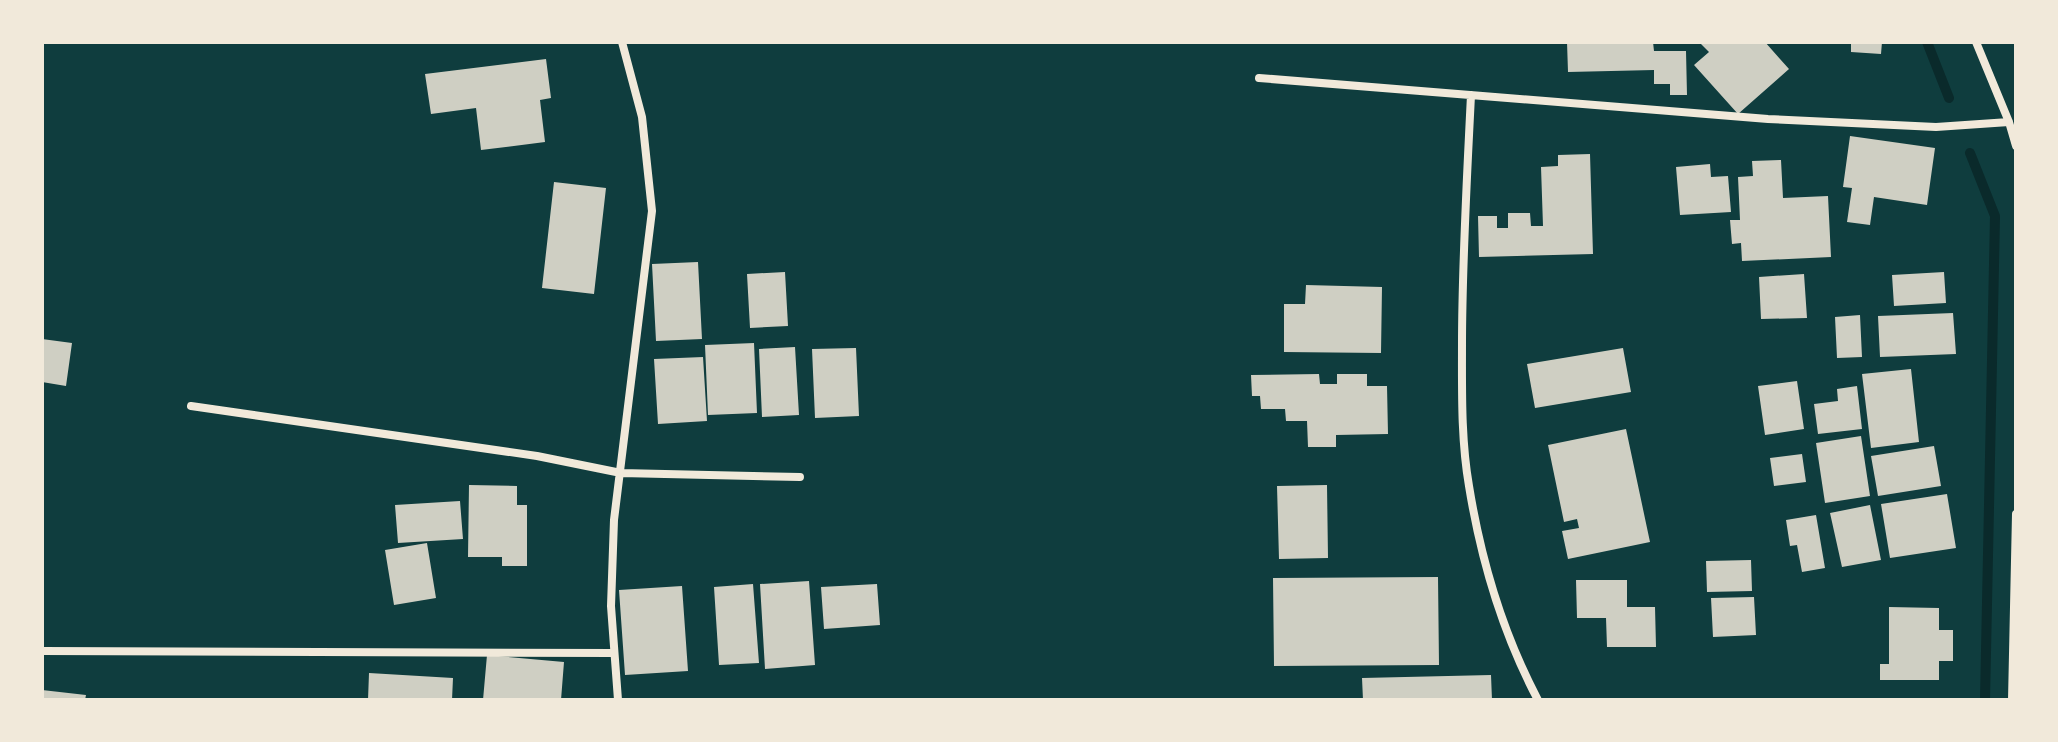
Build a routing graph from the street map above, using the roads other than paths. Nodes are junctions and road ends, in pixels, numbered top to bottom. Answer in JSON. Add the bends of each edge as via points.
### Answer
{"nodes":[{"id":1,"x":622,"y":42,"type":"edge"},
{"id":2,"x":1976,"y":42,"type":"edge"},
{"id":3,"x":1259,"y":78,"type":"dead end"},
{"id":4,"x":1471,"y":95,"type":"junction"},
{"id":5,"x":2009,"y":122,"type":"junction"},
{"id":6,"x":2016,"y":146,"type":"edge"},
{"id":7,"x":191,"y":406,"type":"dead end"},
{"id":8,"x":621,"y":473,"type":"junction"},
{"id":9,"x":800,"y":477,"type":"dead end"},
{"id":10,"x":2016,"y":514,"type":"edge"},
{"id":11,"x":42,"y":651,"type":"edge"},
{"id":12,"x":614,"y":653,"type":"junction"},
{"id":13,"x":618,"y":700,"type":"edge"},
{"id":14,"x":1538,"y":700,"type":"edge"},
{"id":15,"x":2012,"y":700,"type":"edge"}],
"edges":[{"from":1,"to":8,"type":"street","via":[[642,117],[652,211]]},
{"from":2,"to":5,"type":"street"},
{"from":3,"to":4,"type":"street"},
{"from":4,"to":5,"type":"street","via":[[1783,120],[1936,127]]},
{"from":4,"to":14,"type":"street","via":[[1462,323],[1468,485],[1503,622]]},
{"from":5,"to":6,"type":"street"},
{"from":7,"to":8,"type":"street"},
{"from":8,"to":9,"type":"street"},
{"from":8,"to":12,"type":"street","via":[[614,520]]},
{"from":10,"to":15,"type":"street"},
{"from":11,"to":12,"type":"street"},
{"from":12,"to":13,"type":"street"}]}
